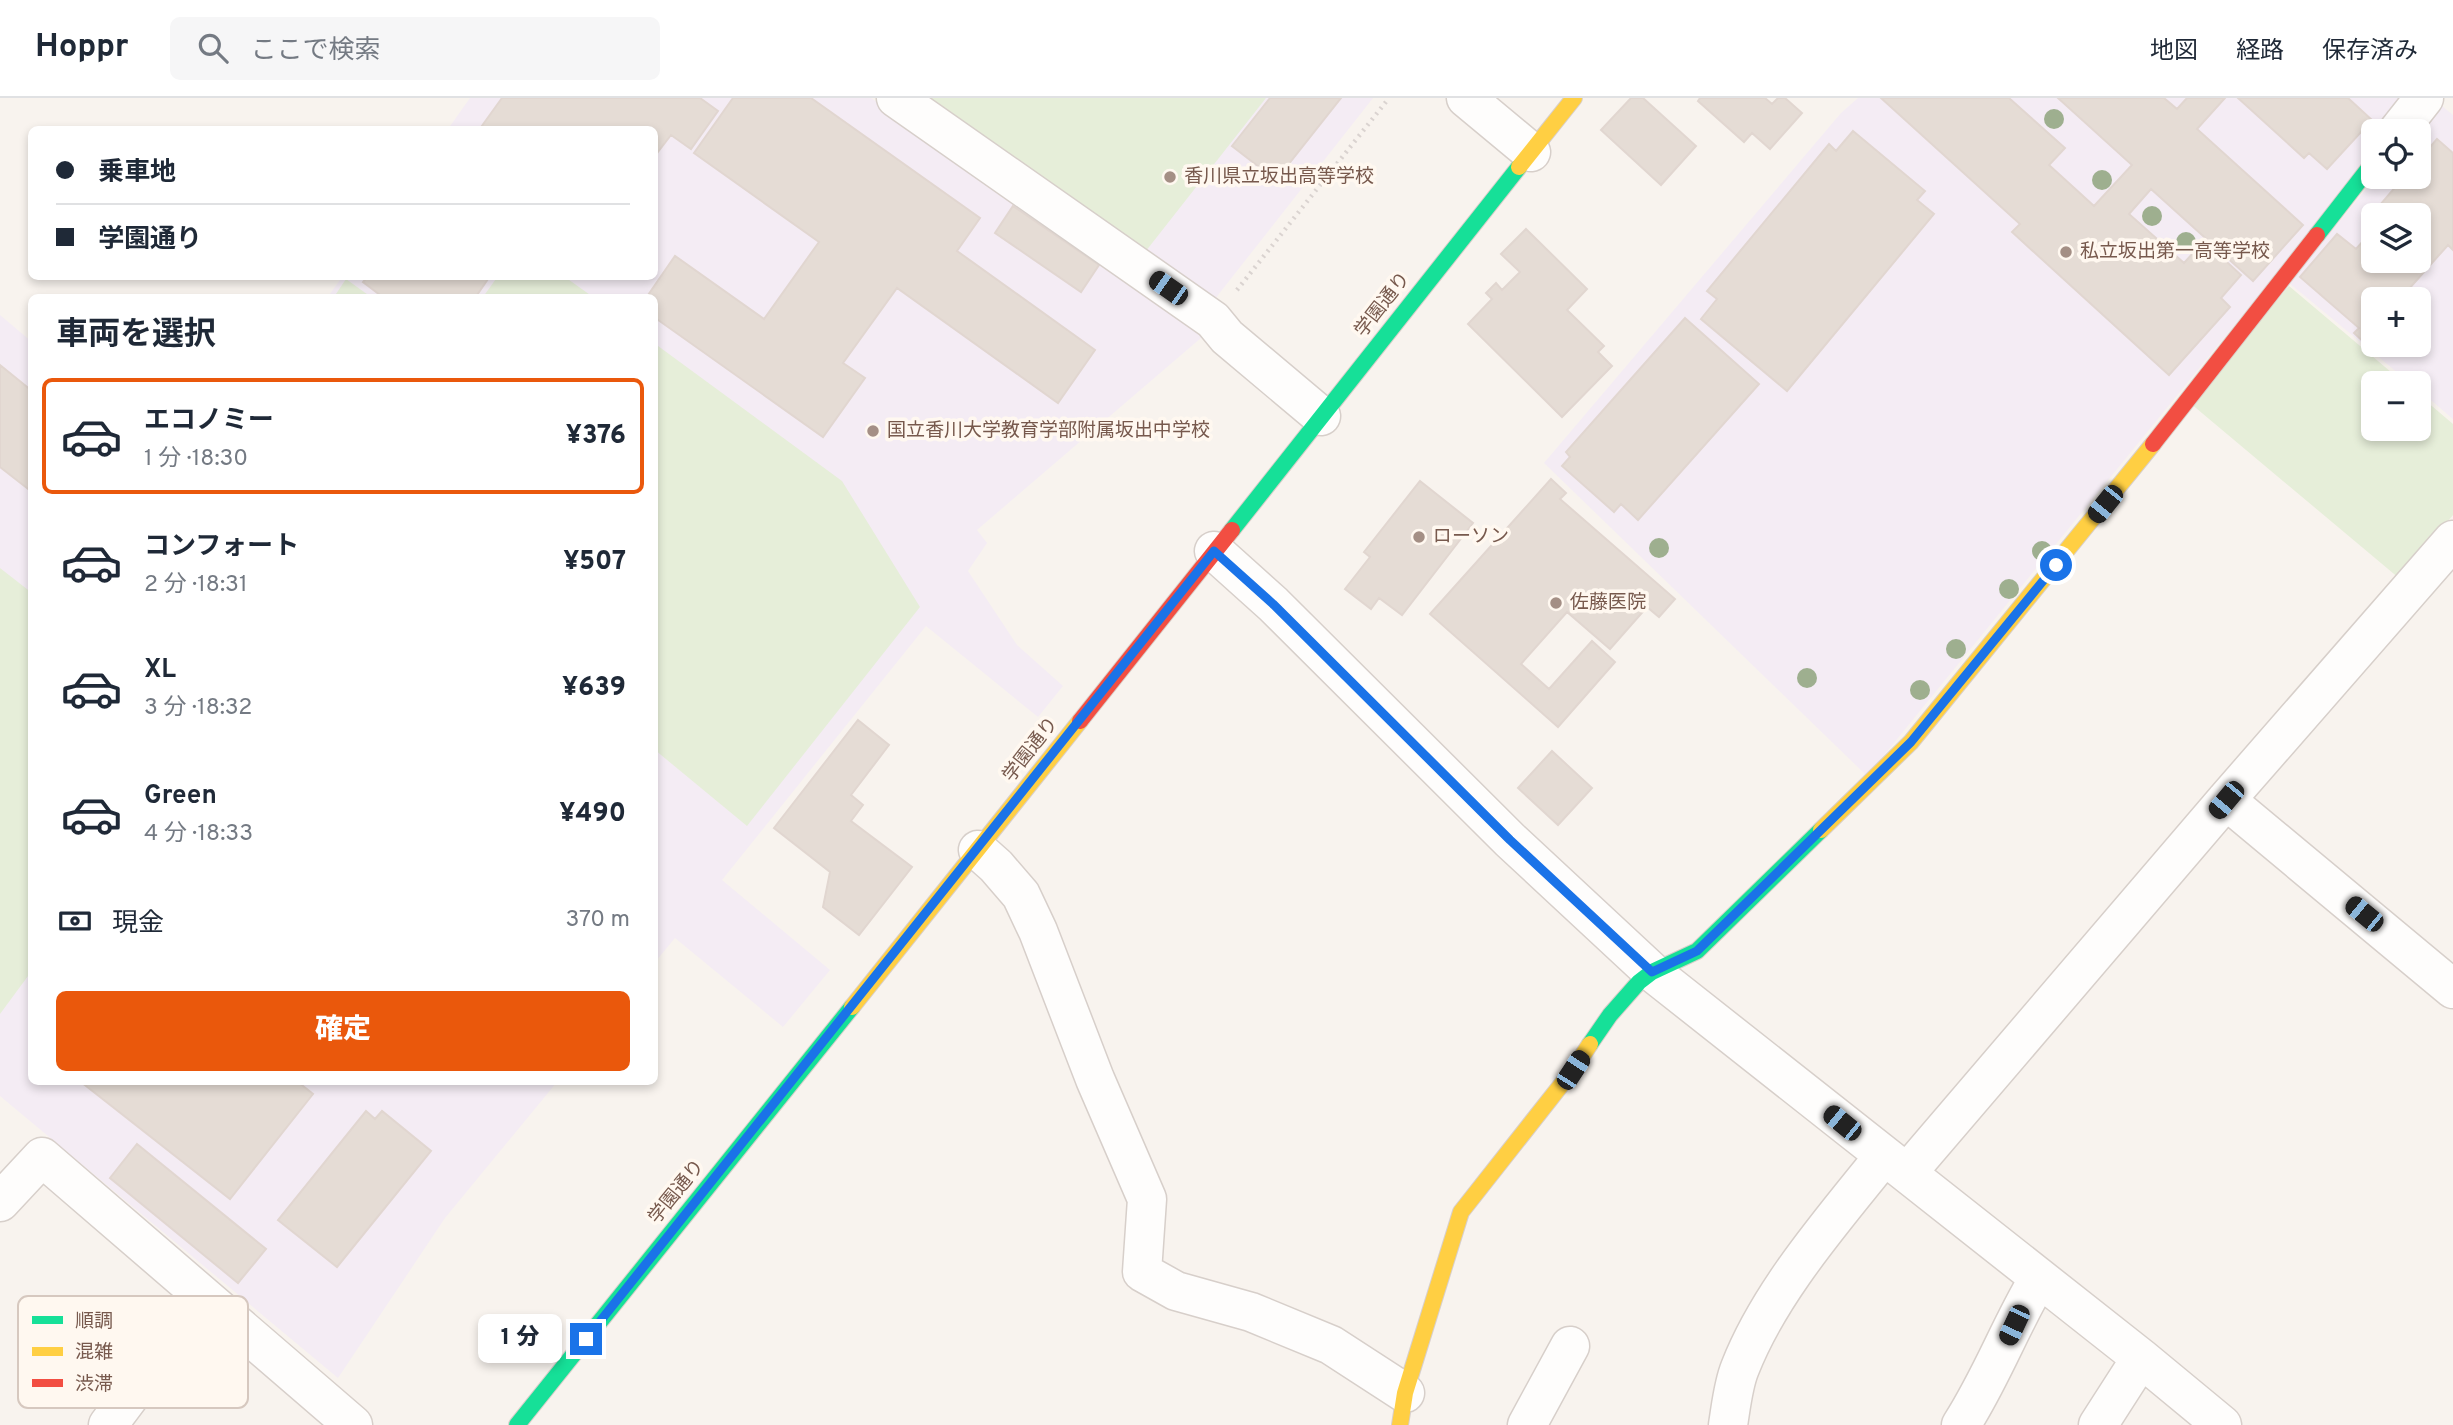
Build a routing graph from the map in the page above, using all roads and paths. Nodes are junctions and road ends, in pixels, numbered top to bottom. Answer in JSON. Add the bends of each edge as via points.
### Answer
{"nodes":[{"id":1,"x":896,"y":98,"type":"edge"},
{"id":2,"x":1389,"y":98,"type":"edge"},
{"id":3,"x":1466,"y":98,"type":"edge"},
{"id":4,"x":1574,"y":98,"type":"edge"},
{"id":5,"x":2424,"y":98,"type":"edge"},
{"id":6,"x":2407,"y":119,"type":"edge"},
{"id":7,"x":1531,"y":152,"type":"junction"},
{"id":8,"x":2361,"y":178,"type":"edge"},
{"id":9,"x":1213,"y":320,"type":"junction"},
{"id":10,"x":1321,"y":416,"type":"junction"},
{"id":11,"x":2453,"y":540,"type":"edge"},
{"id":12,"x":1214,"y":551,"type":"junction"},
{"id":13,"x":2226,"y":800,"type":"junction"},
{"id":14,"x":978,"y":850,"type":"junction"},
{"id":15,"x":1652,"y":972,"type":"junction"},
{"id":16,"x":2453,"y":989,"type":"edge"},
{"id":17,"x":1895,"y":1165,"type":"junction"},
{"id":18,"x":0,"y":1202,"type":"edge"},
{"id":19,"x":2039,"y":1278,"type":"junction"},
{"id":20,"x":203,"y":1296,"type":"edge"},
{"id":21,"x":248,"y":1335,"type":"edge"},
{"id":22,"x":1570,"y":1346,"type":"dead end"},
{"id":23,"x":2141,"y":1358,"type":"junction"},
{"id":24,"x":121,"y":1408,"type":"edge"},
{"id":25,"x":1402,"y":1409,"type":"edge"},
{"id":26,"x":108,"y":1425,"type":"edge"},
{"id":27,"x":353,"y":1425,"type":"edge"},
{"id":28,"x":517,"y":1425,"type":"edge"},
{"id":29,"x":1527,"y":1425,"type":"edge"},
{"id":30,"x":1728,"y":1425,"type":"edge"},
{"id":31,"x":1961,"y":1425,"type":"edge"},
{"id":32,"x":2098,"y":1425,"type":"edge"},
{"id":33,"x":2222,"y":1425,"type":"edge"}],
"edges":[{"from":1,"to":9,"type":"street"},
{"from":2,"to":9,"type":"path"},
{"from":3,"to":7,"type":"street"},
{"from":4,"to":7,"type":"street","name":"学園通り"},
{"from":5,"to":6,"type":"street"},
{"from":7,"to":10,"type":"street","name":"学園通り"},
{"from":8,"to":15,"type":"street","via":[[2138,464],[1911,742],[1697,951]]},
{"from":9,"to":10,"type":"street"},
{"from":10,"to":12,"type":"street","name":"学園通り"},
{"from":11,"to":13,"type":"street"},
{"from":12,"to":14,"type":"street","name":"学園通り"},
{"from":12,"to":15,"type":"street"},
{"from":13,"to":16,"type":"street"},
{"from":13,"to":17,"type":"street"},
{"from":14,"to":25,"type":"street","via":[[1021,895],[1147,1199],[1142,1272],[1177,1291],[1251,1312],[1331,1345]]},
{"from":14,"to":28,"type":"street","name":"学園通り"},
{"from":15,"to":17,"type":"street"},
{"from":15,"to":25,"type":"street","via":[[1611,1015],[1461,1212]]},
{"from":17,"to":19,"type":"street"},
{"from":17,"to":30,"type":"street","via":[[1802,1260],[1739,1370]]},
{"from":18,"to":20,"type":"street","via":[[42,1157]]},
{"from":19,"to":23,"type":"street"},
{"from":19,"to":31,"type":"street"},
{"from":21,"to":27,"type":"street"},
{"from":22,"to":29,"type":"street"},
{"from":23,"to":32,"type":"street"},
{"from":23,"to":33,"type":"street"},
{"from":24,"to":26,"type":"street"}]}
